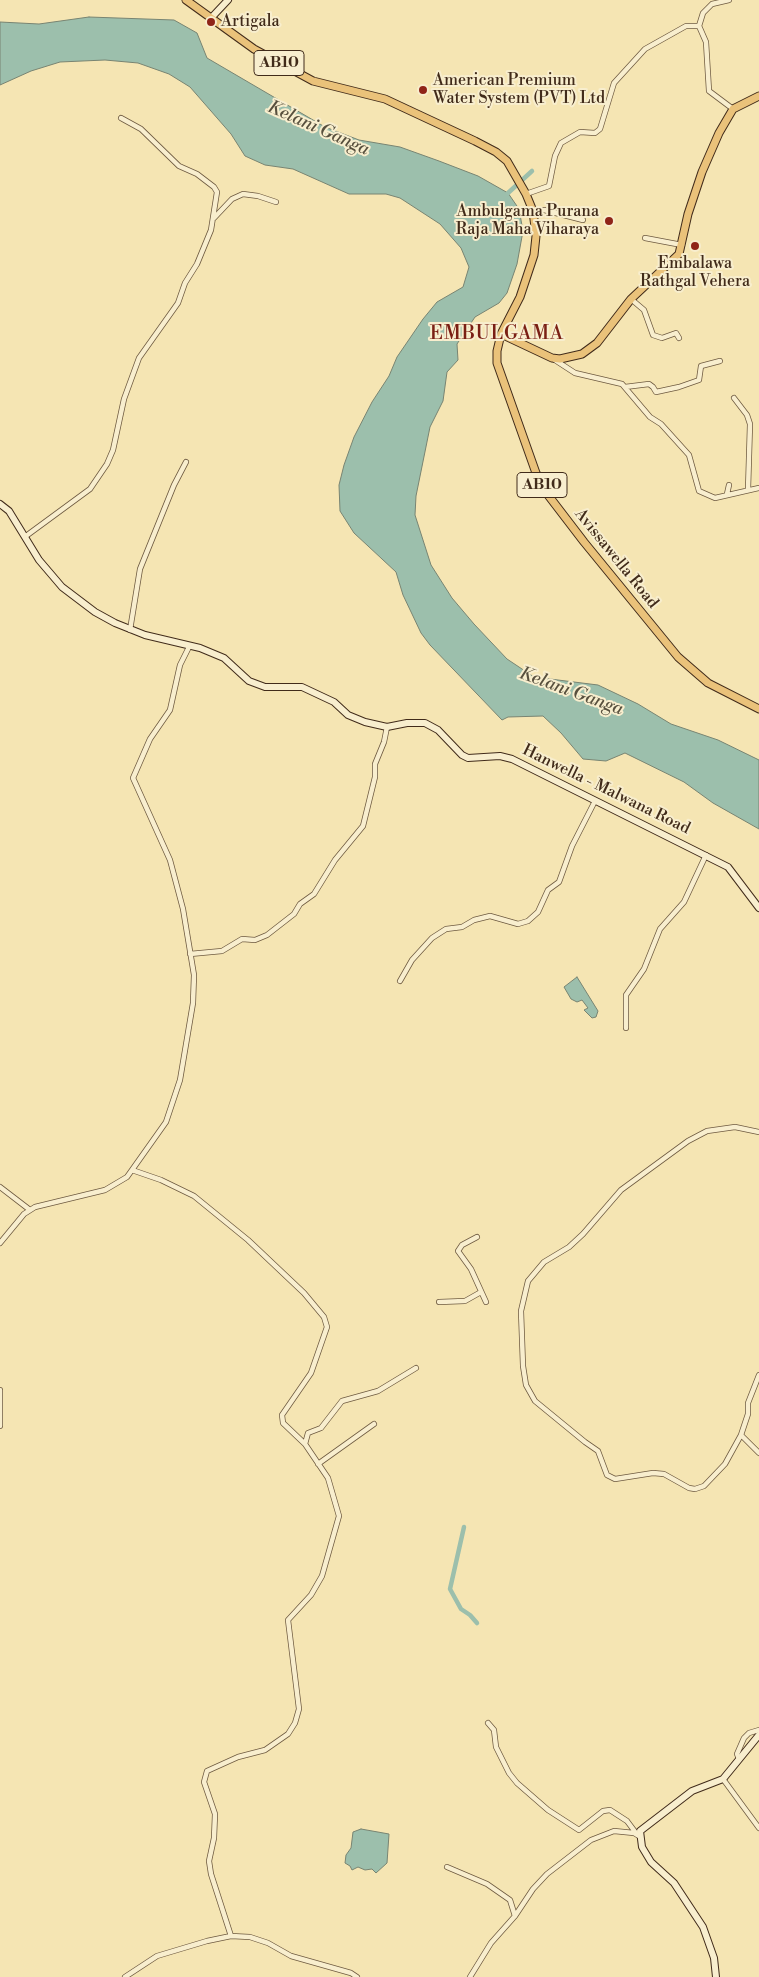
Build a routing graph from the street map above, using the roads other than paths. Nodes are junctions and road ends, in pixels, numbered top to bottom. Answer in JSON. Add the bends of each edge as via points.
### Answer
{"nodes":[{"id":1,"x":186,"y":0,"type":"edge"},
{"id":2,"x":228,"y":0,"type":"edge"},
{"id":3,"x":729,"y":0,"type":"edge"},
{"id":4,"x":212,"y":17,"type":"junction"},
{"id":5,"x":699,"y":26,"type":"junction"},
{"id":6,"x":759,"y":96,"type":"edge"},
{"id":7,"x":734,"y":109,"type":"junction"},
{"id":8,"x":121,"y":118,"type":"dead end"},
{"id":9,"x":526,"y":194,"type":"junction"},
{"id":10,"x":276,"y":202,"type":"dead end"},
{"id":11,"x":532,"y":211,"type":"junction"},
{"id":12,"x":213,"y":219,"type":"junction"},
{"id":13,"x":583,"y":220,"type":"dead end"},
{"id":14,"x":645,"y":238,"type":"dead end"},
{"id":15,"x":682,"y":245,"type":"junction"},
{"id":16,"x":631,"y":299,"type":"junction"},
{"id":17,"x":501,"y":334,"type":"junction"},
{"id":18,"x":679,"y":338,"type":"dead end"},
{"id":19,"x":552,"y":358,"type":"junction"},
{"id":20,"x":720,"y":361,"type":"dead end"},
{"id":21,"x":625,"y":387,"type":"junction"},
{"id":22,"x":734,"y":398,"type":"dead end"},
{"id":23,"x":186,"y":462,"type":"dead end"},
{"id":24,"x":729,"y":485,"type":"dead end"},
{"id":25,"x":759,"y":488,"type":"edge"},
{"id":26,"x":748,"y":490,"type":"junction"},
{"id":27,"x":727,"y":494,"type":"junction"},
{"id":28,"x":0,"y":504,"type":"edge"},
{"id":29,"x":26,"y":536,"type":"junction"},
{"id":30,"x":130,"y":630,"type":"junction"},
{"id":31,"x":188,"y":647,"type":"junction"},
{"id":32,"x":759,"y":709,"type":"edge"},
{"id":33,"x":387,"y":727,"type":"junction"},
{"id":34,"x":595,"y":801,"type":"junction"},
{"id":35,"x":706,"y":855,"type":"junction"},
{"id":36,"x":759,"y":908,"type":"edge"},
{"id":37,"x":190,"y":954,"type":"junction"},
{"id":38,"x":400,"y":980,"type":"dead end"},
{"id":39,"x":626,"y":1028,"type":"dead end"},
{"id":40,"x":759,"y":1132,"type":"edge"},
{"id":41,"x":132,"y":1170,"type":"junction"},
{"id":42,"x":0,"y":1186,"type":"edge"},
{"id":43,"x":30,"y":1210,"type":"junction"},
{"id":44,"x":477,"y":1237,"type":"dead end"},
{"id":45,"x":0,"y":1243,"type":"edge"},
{"id":46,"x":481,"y":1292,"type":"junction"},
{"id":47,"x":439,"y":1302,"type":"dead end"},
{"id":48,"x":486,"y":1302,"type":"dead end"},
{"id":49,"x":416,"y":1368,"type":"dead end"},
{"id":50,"x":759,"y":1376,"type":"edge"},
{"id":51,"x":0,"y":1390,"type":"edge"},
{"id":52,"x":374,"y":1424,"type":"dead end"},
{"id":53,"x":0,"y":1426,"type":"edge"},
{"id":54,"x":741,"y":1435,"type":"junction"},
{"id":55,"x":305,"y":1444,"type":"junction"},
{"id":56,"x":759,"y":1453,"type":"edge"},
{"id":57,"x":318,"y":1464,"type":"junction"},
{"id":58,"x":488,"y":1722,"type":"dead end"},
{"id":59,"x":759,"y":1730,"type":"edge"},
{"id":60,"x":759,"y":1735,"type":"edge"},
{"id":61,"x":739,"y":1759,"type":"junction"},
{"id":62,"x":723,"y":1779,"type":"junction"},
{"id":63,"x":759,"y":1819,"type":"edge"},
{"id":64,"x":757,"y":1826,"type":"edge"},
{"id":65,"x":639,"y":1836,"type":"junction"},
{"id":66,"x":447,"y":1867,"type":"dead end"},
{"id":67,"x":515,"y":1916,"type":"junction"},
{"id":68,"x":232,"y":1936,"type":"junction"},
{"id":69,"x":125,"y":1977,"type":"edge"},
{"id":70,"x":357,"y":1977,"type":"edge"},
{"id":71,"x":470,"y":1977,"type":"edge"},
{"id":72,"x":716,"y":1977,"type":"edge"}],
"edges":[{"from":1,"to":4,"type":"main road","name":"Avissawella Road","number":"AB10"},
{"from":2,"to":4,"type":"street"},
{"from":3,"to":5,"type":"street","via":[[712,4]]},
{"from":4,"to":9,"type":"main road","name":"Avissawella Road","number":"AB10","via":[[254,49],[313,81],[385,99],[496,152],[510,165]]},
{"from":5,"to":7,"type":"street","via":[[706,42],[708,92]]},
{"from":5,"to":9,"type":"street","via":[[686,26],[645,49],[614,83],[600,129],[595,134],[580,132],[561,143],[549,186]]},
{"from":6,"to":7,"type":"main road"},
{"from":7,"to":15,"type":"main road","via":[[702,172]]},
{"from":8,"to":12,"type":"street","via":[[141,129],[179,166],[214,187],[217,192]]},
{"from":9,"to":11,"type":"main road","name":"Avissawella Road","number":"AB10"},
{"from":10,"to":12,"type":"street","via":[[243,194],[232,199]]},
{"from":11,"to":13,"type":"street","via":[[544,210]]},
{"from":11,"to":17,"type":"main road","name":"Avissawella Road","number":"AB10","via":[[536,236],[534,255],[520,297]]},
{"from":12,"to":29,"type":"street","via":[[197,264],[178,303],[139,358],[124,399],[107,464],[90,488]]},
{"from":14,"to":15,"type":"street"},
{"from":15,"to":16,"type":"main road","via":[[675,259]]},
{"from":16,"to":18,"type":"street","via":[[644,310],[656,337],[676,333]]},
{"from":16,"to":19,"type":"main road","via":[[590,350],[572,357]]},
{"from":17,"to":19,"type":"main road"},
{"from":17,"to":32,"type":"main road","name":"Avissawella Road","number":"AB10","via":[[497,362],[536,473],[548,495],[693,672]]},
{"from":19,"to":21,"type":"street","via":[[575,373],[618,382]]},
{"from":20,"to":21,"type":"street","via":[[701,366],[699,380],[679,387],[656,392],[649,384]]},
{"from":21,"to":27,"type":"street","via":[[689,455],[699,491],[715,498]]},
{"from":22,"to":26,"type":"street","via":[[750,424]]},
{"from":23,"to":30,"type":"street","via":[[140,569]]},
{"from":24,"to":27,"type":"street"},
{"from":25,"to":26,"type":"street"},
{"from":26,"to":27,"type":"street"},
{"from":28,"to":29,"type":"street","name":"Hanwella - Malwana Road","via":[[9,511]]},
{"from":29,"to":30,"type":"street","name":"Hanwella - Malwana Road","via":[[39,560],[62,587],[95,612]]},
{"from":30,"to":31,"type":"street","name":"Hanwella - Malwana Road"},
{"from":31,"to":33,"type":"street","name":"Hanwella - Malwana Road","via":[[200,648],[224,658],[249,681],[264,687],[302,687],[334,702],[348,715]]},
{"from":31,"to":37,"type":"street","via":[[170,710],[150,739],[134,778],[170,860],[183,909]]},
{"from":33,"to":34,"type":"street","name":"Hanwella - Malwana Road","via":[[425,723],[438,730],[462,755],[512,759]]},
{"from":33,"to":37,"type":"street","via":[[375,764],[376,777],[363,826],[335,860],[314,894],[267,935],[255,940],[242,939],[222,951]]},
{"from":34,"to":35,"type":"street","name":"Hanwella - Malwana Road"},
{"from":34,"to":38,"type":"street","via":[[572,846],[559,882],[548,890],[538,912],[528,921],[518,924],[490,916],[462,927],[446,929],[432,938],[412,960]]},
{"from":35,"to":36,"type":"street","name":"Hanwella - Malwana Road","via":[[728,867]]},
{"from":35,"to":39,"type":"street","via":[[684,902],[660,929],[644,969],[626,995]]},
{"from":37,"to":41,"type":"street","via":[[194,975],[193,1003],[180,1080],[166,1122]]},
{"from":40,"to":54,"type":"street","via":[[735,1127],[707,1131],[688,1141],[621,1190],[583,1234],[544,1262],[528,1281],[521,1311],[526,1385],[535,1401],[598,1450],[607,1475],[615,1479],[664,1474],[695,1490],[704,1486],[725,1464]]},
{"from":41,"to":43,"type":"street","via":[[105,1190]]},
{"from":41,"to":55,"type":"street","via":[[194,1196],[248,1240],[304,1293],[324,1317],[326,1335],[311,1374],[282,1416],[283,1423]]},
{"from":42,"to":43,"type":"street"},
{"from":43,"to":45,"type":"street"},
{"from":44,"to":46,"type":"street","via":[[458,1251]]},
{"from":46,"to":47,"type":"street","via":[[465,1301]]},
{"from":46,"to":48,"type":"street"},
{"from":49,"to":55,"type":"street","via":[[378,1391],[342,1401],[321,1428],[308,1433]]},
{"from":50,"to":54,"type":"street","via":[[750,1396]]},
{"from":51,"to":53,"type":"street"},
{"from":52,"to":57,"type":"street"},
{"from":54,"to":56,"type":"street"},
{"from":55,"to":57,"type":"street"},
{"from":57,"to":68,"type":"street","via":[[328,1478],[339,1516],[322,1576],[311,1595],[288,1620],[299,1709],[295,1723],[288,1734],[265,1750],[207,1770],[204,1782],[215,1814],[209,1861],[211,1874]]},
{"from":58,"to":65,"type":"street","via":[[509,1772],[548,1810],[579,1830],[603,1811],[610,1810],[627,1821]]},
{"from":59,"to":61,"type":"street","via":[[744,1738],[737,1754]]},
{"from":60,"to":61,"type":"street"},
{"from":61,"to":62,"type":"street"},
{"from":62,"to":64,"type":"street"},
{"from":62,"to":65,"type":"street","via":[[692,1791],[647,1824]]},
{"from":63,"to":64,"type":"street"},
{"from":65,"to":67,"type":"street","via":[[614,1831],[591,1840],[533,1889]]},
{"from":65,"to":72,"type":"street","via":[[652,1862],[674,1883],[703,1927],[714,1958]]},
{"from":66,"to":67,"type":"street","via":[[487,1884],[510,1900]]},
{"from":67,"to":71,"type":"street","via":[[491,1944]]},
{"from":68,"to":69,"type":"street","via":[[157,1956]]},
{"from":68,"to":70,"type":"street","via":[[250,1937],[290,1956]]}]}
